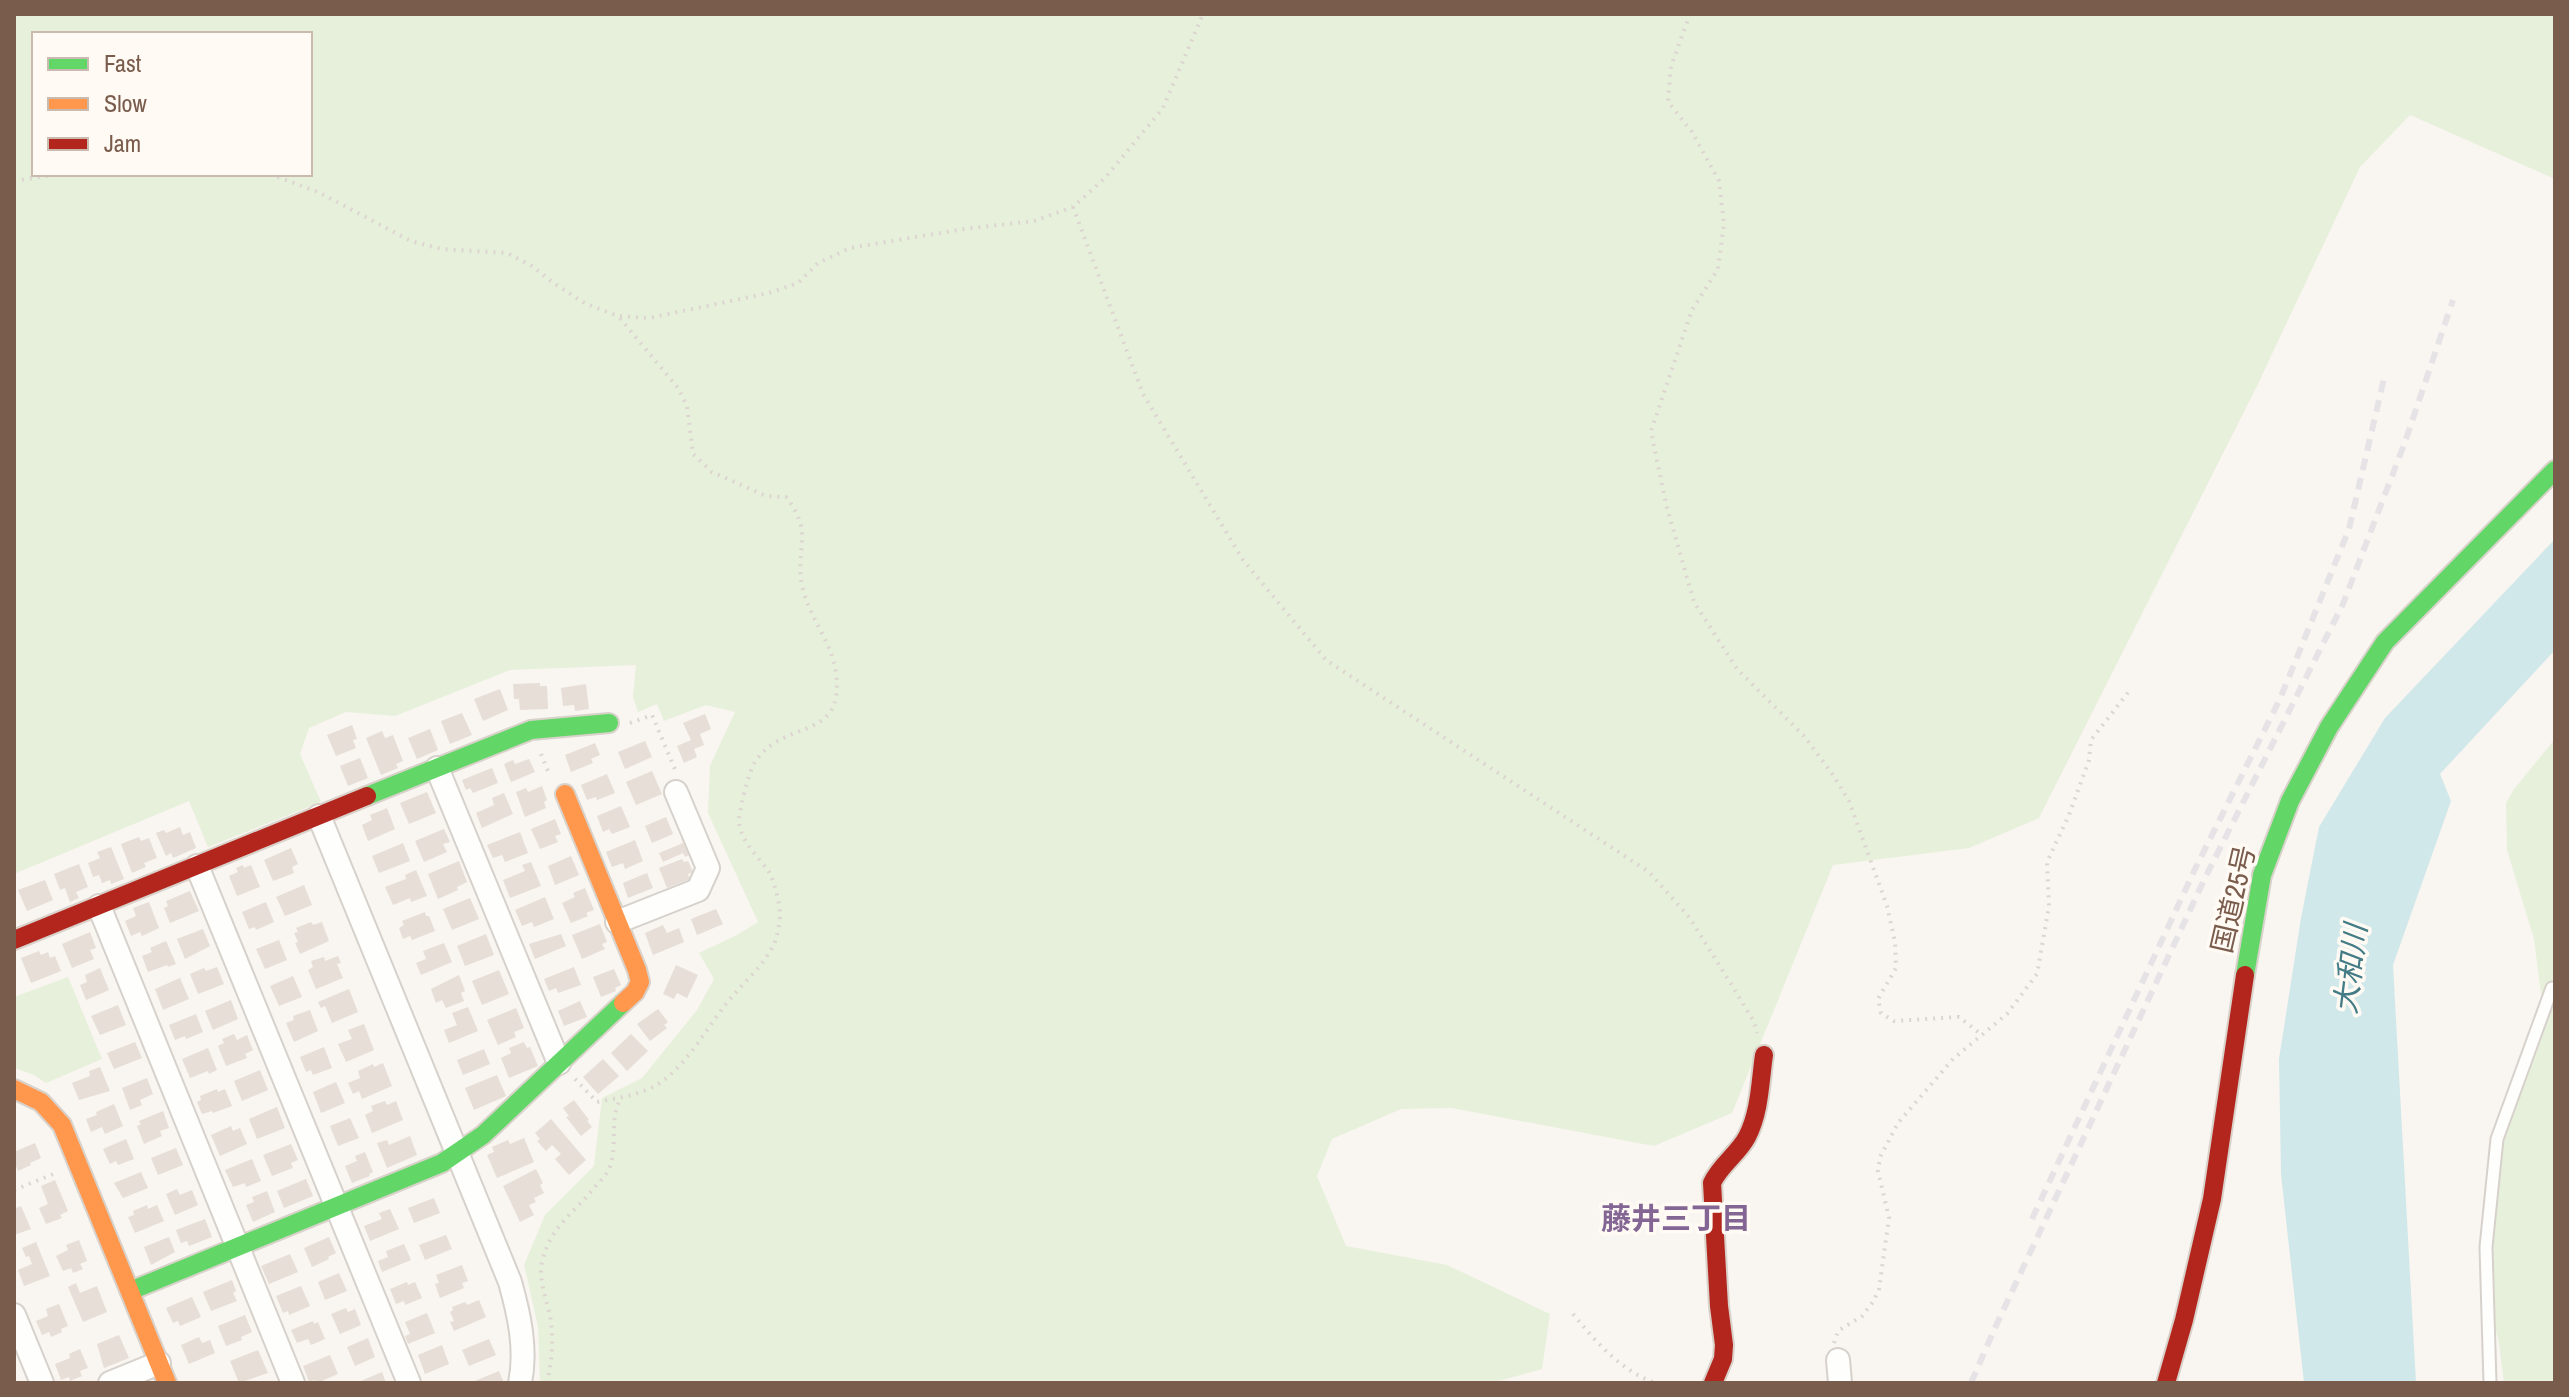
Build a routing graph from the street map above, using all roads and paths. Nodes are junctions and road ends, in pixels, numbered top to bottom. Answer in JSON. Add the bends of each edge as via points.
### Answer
{"nodes":[{"id":1,"x":1203,"y":14,"type":"edge"},
{"id":2,"x":1690,"y":14,"type":"edge"},
{"id":3,"x":45,"y":176,"type":"edge"},
{"id":4,"x":275,"y":176,"type":"edge"},
{"id":5,"x":14,"y":181,"type":"edge"},
{"id":6,"x":1073,"y":207,"type":"junction"},
{"id":7,"x":618,"y":316,"type":"junction"},
{"id":8,"x":2555,"y":470,"type":"edge"},
{"id":9,"x":2130,"y":690,"type":"dead end"},
{"id":10,"x":609,"y":723,"type":"joint"},
{"id":11,"x":437,"y":768,"type":"junction"},
{"id":12,"x":676,"y":792,"type":"joint"},
{"id":13,"x":565,"y":794,"type":"dead end"},
{"id":14,"x":319,"y":816,"type":"junction"},
{"id":15,"x":197,"y":866,"type":"junction"},
{"id":16,"x":99,"y":906,"type":"junction"},
{"id":17,"x":617,"y":922,"type":"junction"},
{"id":18,"x":14,"y":940,"type":"edge"},
{"id":19,"x":2552,"y":988,"type":"dead end"},
{"id":20,"x":1982,"y":1035,"type":"junction"},
{"id":21,"x":1764,"y":1055,"type":"joint"},
{"id":22,"x":559,"y":1063,"type":"junction"},
{"id":23,"x":14,"y":1089,"type":"edge"},
{"id":24,"x":621,"y":1098,"type":"junction"},
{"id":25,"x":457,"y":1154,"type":"junction"},
{"id":26,"x":79,"y":1163,"type":"junction"},
{"id":27,"x":14,"y":1190,"type":"edge"},
{"id":28,"x":337,"y":1206,"type":"junction"},
{"id":29,"x":238,"y":1247,"type":"junction"},
{"id":30,"x":130,"y":1291,"type":"junction"},
{"id":31,"x":1573,"y":1314,"type":"dead end"},
{"id":32,"x":14,"y":1315,"type":"edge"},
{"id":33,"x":1838,"y":1360,"type":"joint"},
{"id":34,"x":163,"y":1373,"type":"edge"},
{"id":35,"x":42,"y":1383,"type":"edge"},
{"id":36,"x":110,"y":1383,"type":"edge"},
{"id":37,"x":293,"y":1383,"type":"edge"},
{"id":38,"x":409,"y":1383,"type":"edge"},
{"id":39,"x":520,"y":1383,"type":"edge"},
{"id":40,"x":547,"y":1383,"type":"edge"},
{"id":41,"x":1655,"y":1383,"type":"edge"},
{"id":42,"x":1713,"y":1383,"type":"edge"},
{"id":43,"x":1840,"y":1383,"type":"edge"},
{"id":44,"x":2166,"y":1383,"type":"edge"},
{"id":45,"x":2490,"y":1383,"type":"edge"}],
"edges":[{"from":1,"to":6,"type":"path","via":[[1163,108],[1105,178]]},
{"from":2,"to":20,"type":"path","via":[[1671,66],[1668,102],[1719,181],[1724,224],[1718,269],[1692,310],[1651,431],[1694,602],[1737,669],[1805,737],[1849,801],[1895,942],[1896,968],[1878,999],[1881,1013],[1894,1021],[1959,1017]]},
{"from":3,"to":5,"type":"path"},
{"from":4,"to":7,"type":"path","via":[[318,192],[411,241],[441,249],[507,253],[586,304]]},
{"from":6,"to":7,"type":"path","via":[[1034,221],[850,248],[818,263],[798,283],[769,293],[649,318]]},
{"from":6,"to":21,"type":"path","via":[[1143,394],[1243,560],[1326,660],[1649,872],[1689,917],[1723,970],[1754,1022]]},
{"from":7,"to":24,"type":"path","via":[[678,388],[687,406],[693,454],[712,472],[766,496],[786,497],[799,514],[802,589],[829,645],[836,673],[836,703],[826,720],[775,742],[754,763],[738,822],[776,889],[780,914],[775,945],[674,1072],[645,1091]]},
{"from":8,"to":44,"type":"main road","name":"国道25号","via":[[2385,642],[2329,727],[2290,801],[2262,875],[2212,1199]]},
{"from":9,"to":20,"type":"path","via":[[2091,740],[2089,760],[2047,862],[2049,906],[2037,974],[2007,1014]]},
{"from":10,"to":11,"type":"main road","via":[[531,730]]},
{"from":10,"to":12,"type":"path","via":[[618,728],[652,715],[679,780]]},
{"from":11,"to":14,"type":"main road"},
{"from":11,"to":22,"type":"street"},
{"from":12,"to":17,"type":"street","via":[[708,868],[698,890]]},
{"from":13,"to":17,"type":"main road"},
{"from":14,"to":15,"type":"main road"},
{"from":14,"to":25,"type":"street"},
{"from":15,"to":16,"type":"main road"},
{"from":15,"to":28,"type":"street"},
{"from":16,"to":18,"type":"main road"},
{"from":16,"to":29,"type":"street"},
{"from":17,"to":22,"type":"main road","via":[[640,982]]},
{"from":19,"to":45,"type":"lane","via":[[2497,1139],[2486,1247]]},
{"from":20,"to":33,"type":"path","via":[[1953,1059],[1898,1123],[1880,1157],[1878,1171],[1889,1218],[1879,1289],[1862,1316],[1835,1336]]},
{"from":21,"to":42,"type":"main road","via":[[1756,1115],[1745,1140],[1717,1169],[1712,1183],[1724,1345]]},
{"from":22,"to":24,"type":"path","via":[[597,1102]]},
{"from":22,"to":25,"type":"main road"},
{"from":23,"to":26,"type":"main road","via":[[35,1097],[56,1116]]},
{"from":24,"to":40,"type":"path","via":[[612,1124],[615,1142],[608,1171],[560,1222],[541,1265],[550,1320]]},
{"from":25,"to":28,"type":"main road"},
{"from":25,"to":39,"type":"street","via":[[517,1307]]},
{"from":26,"to":27,"type":"path"},
{"from":26,"to":30,"type":"main road"},
{"from":28,"to":29,"type":"main road"},
{"from":28,"to":38,"type":"street"},
{"from":29,"to":30,"type":"main road"},
{"from":29,"to":37,"type":"street"},
{"from":30,"to":34,"type":"main road"},
{"from":31,"to":41,"type":"path","via":[[1619,1363]]},
{"from":32,"to":35,"type":"street"},
{"from":33,"to":43,"type":"street"},
{"from":34,"to":36,"type":"street"}]}
